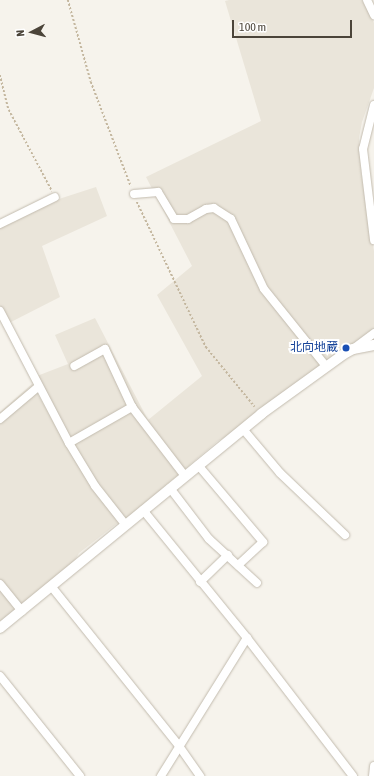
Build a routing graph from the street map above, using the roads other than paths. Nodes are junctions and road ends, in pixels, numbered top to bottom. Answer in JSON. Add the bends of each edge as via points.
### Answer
{"nodes":[{"id":1,"x":367,"y":0,"type":"edge"},
{"id":2,"x":374,"y":15,"type":"edge"},
{"id":3,"x":374,"y":105,"type":"edge"},
{"id":4,"x":134,"y":194,"type":"road end"},
{"id":5,"x":55,"y":198,"type":"road end"},
{"id":6,"x":371,"y":207,"type":"edge"},
{"id":7,"x":0,"y":224,"type":"edge"},
{"id":8,"x":374,"y":240,"type":"edge"},
{"id":9,"x":0,"y":311,"type":"edge"},
{"id":10,"x":374,"y":333,"type":"edge"},
{"id":11,"x":374,"y":345,"type":"edge"},
{"id":12,"x":353,"y":349,"type":"junction"},
{"id":13,"x":74,"y":366,"type":"dead end"},
{"id":14,"x":326,"y":366,"type":"junction"},
{"id":15,"x":38,"y":387,"type":"junction"},
{"id":16,"x":132,"y":407,"type":"junction"},
{"id":17,"x":0,"y":419,"type":"edge"},
{"id":18,"x":243,"y":429,"type":"junction"},
{"id":19,"x":69,"y":443,"type":"junction"},
{"id":20,"x":198,"y":465,"type":"junction"},
{"id":21,"x":185,"y":476,"type":"junction"},
{"id":22,"x":170,"y":488,"type":"junction"},
{"id":23,"x":143,"y":510,"type":"junction"},
{"id":24,"x":125,"y":524,"type":"junction"},
{"id":25,"x":345,"y":534,"type":"dead end"},
{"id":26,"x":228,"y":555,"type":"junction"},
{"id":27,"x":238,"y":565,"type":"junction"},
{"id":28,"x":200,"y":582,"type":"junction"},
{"id":29,"x":257,"y":583,"type":"dead end"},
{"id":30,"x":0,"y":584,"type":"edge"},
{"id":31,"x":51,"y":586,"type":"junction"},
{"id":32,"x":22,"y":611,"type":"junction"},
{"id":33,"x":0,"y":628,"type":"edge"},
{"id":34,"x":247,"y":638,"type":"junction"},
{"id":35,"x":0,"y":676,"type":"edge"},
{"id":36,"x":179,"y":746,"type":"junction"},
{"id":37,"x":374,"y":766,"type":"edge"},
{"id":38,"x":80,"y":776,"type":"edge"},
{"id":39,"x":161,"y":776,"type":"edge"},
{"id":40,"x":200,"y":776,"type":"edge"},
{"id":41,"x":353,"y":776,"type":"edge"},
{"id":42,"x":373,"y":776,"type":"edge"}],
"edges":[{"from":1,"to":2,"type":"street"},
{"from":3,"to":6,"type":"street","via":[[363,149]]},
{"from":4,"to":14,"type":"street","via":[[158,192],[174,220],[188,219],[206,209],[214,208],[231,219],[264,289]]},
{"from":5,"to":7,"type":"street"},
{"from":6,"to":8,"type":"street"},
{"from":9,"to":15,"type":"street"},
{"from":10,"to":12,"type":"street"},
{"from":11,"to":12,"type":"street"},
{"from":12,"to":14,"type":"street"},
{"from":13,"to":16,"type":"street","via":[[105,349]]},
{"from":14,"to":18,"type":"street"},
{"from":15,"to":17,"type":"street"},
{"from":15,"to":19,"type":"street"},
{"from":16,"to":19,"type":"street"},
{"from":16,"to":21,"type":"street"},
{"from":18,"to":20,"type":"street"},
{"from":18,"to":25,"type":"street","via":[[280,472]]},
{"from":19,"to":24,"type":"street","via":[[95,486]]},
{"from":20,"to":21,"type":"street"},
{"from":20,"to":27,"type":"street","via":[[262,542]]},
{"from":21,"to":22,"type":"street"},
{"from":22,"to":23,"type":"street"},
{"from":22,"to":26,"type":"street","via":[[209,539]]},
{"from":23,"to":24,"type":"street"},
{"from":23,"to":28,"type":"street"},
{"from":24,"to":31,"type":"street"},
{"from":26,"to":27,"type":"street"},
{"from":26,"to":28,"type":"street"},
{"from":27,"to":29,"type":"street"},
{"from":28,"to":34,"type":"street"},
{"from":30,"to":32,"type":"street"},
{"from":31,"to":32,"type":"street"},
{"from":31,"to":36,"type":"street"},
{"from":32,"to":33,"type":"street"},
{"from":34,"to":36,"type":"street"},
{"from":34,"to":41,"type":"street"},
{"from":35,"to":38,"type":"street"},
{"from":36,"to":39,"type":"street"},
{"from":36,"to":40,"type":"street"},
{"from":37,"to":42,"type":"street"}]}
